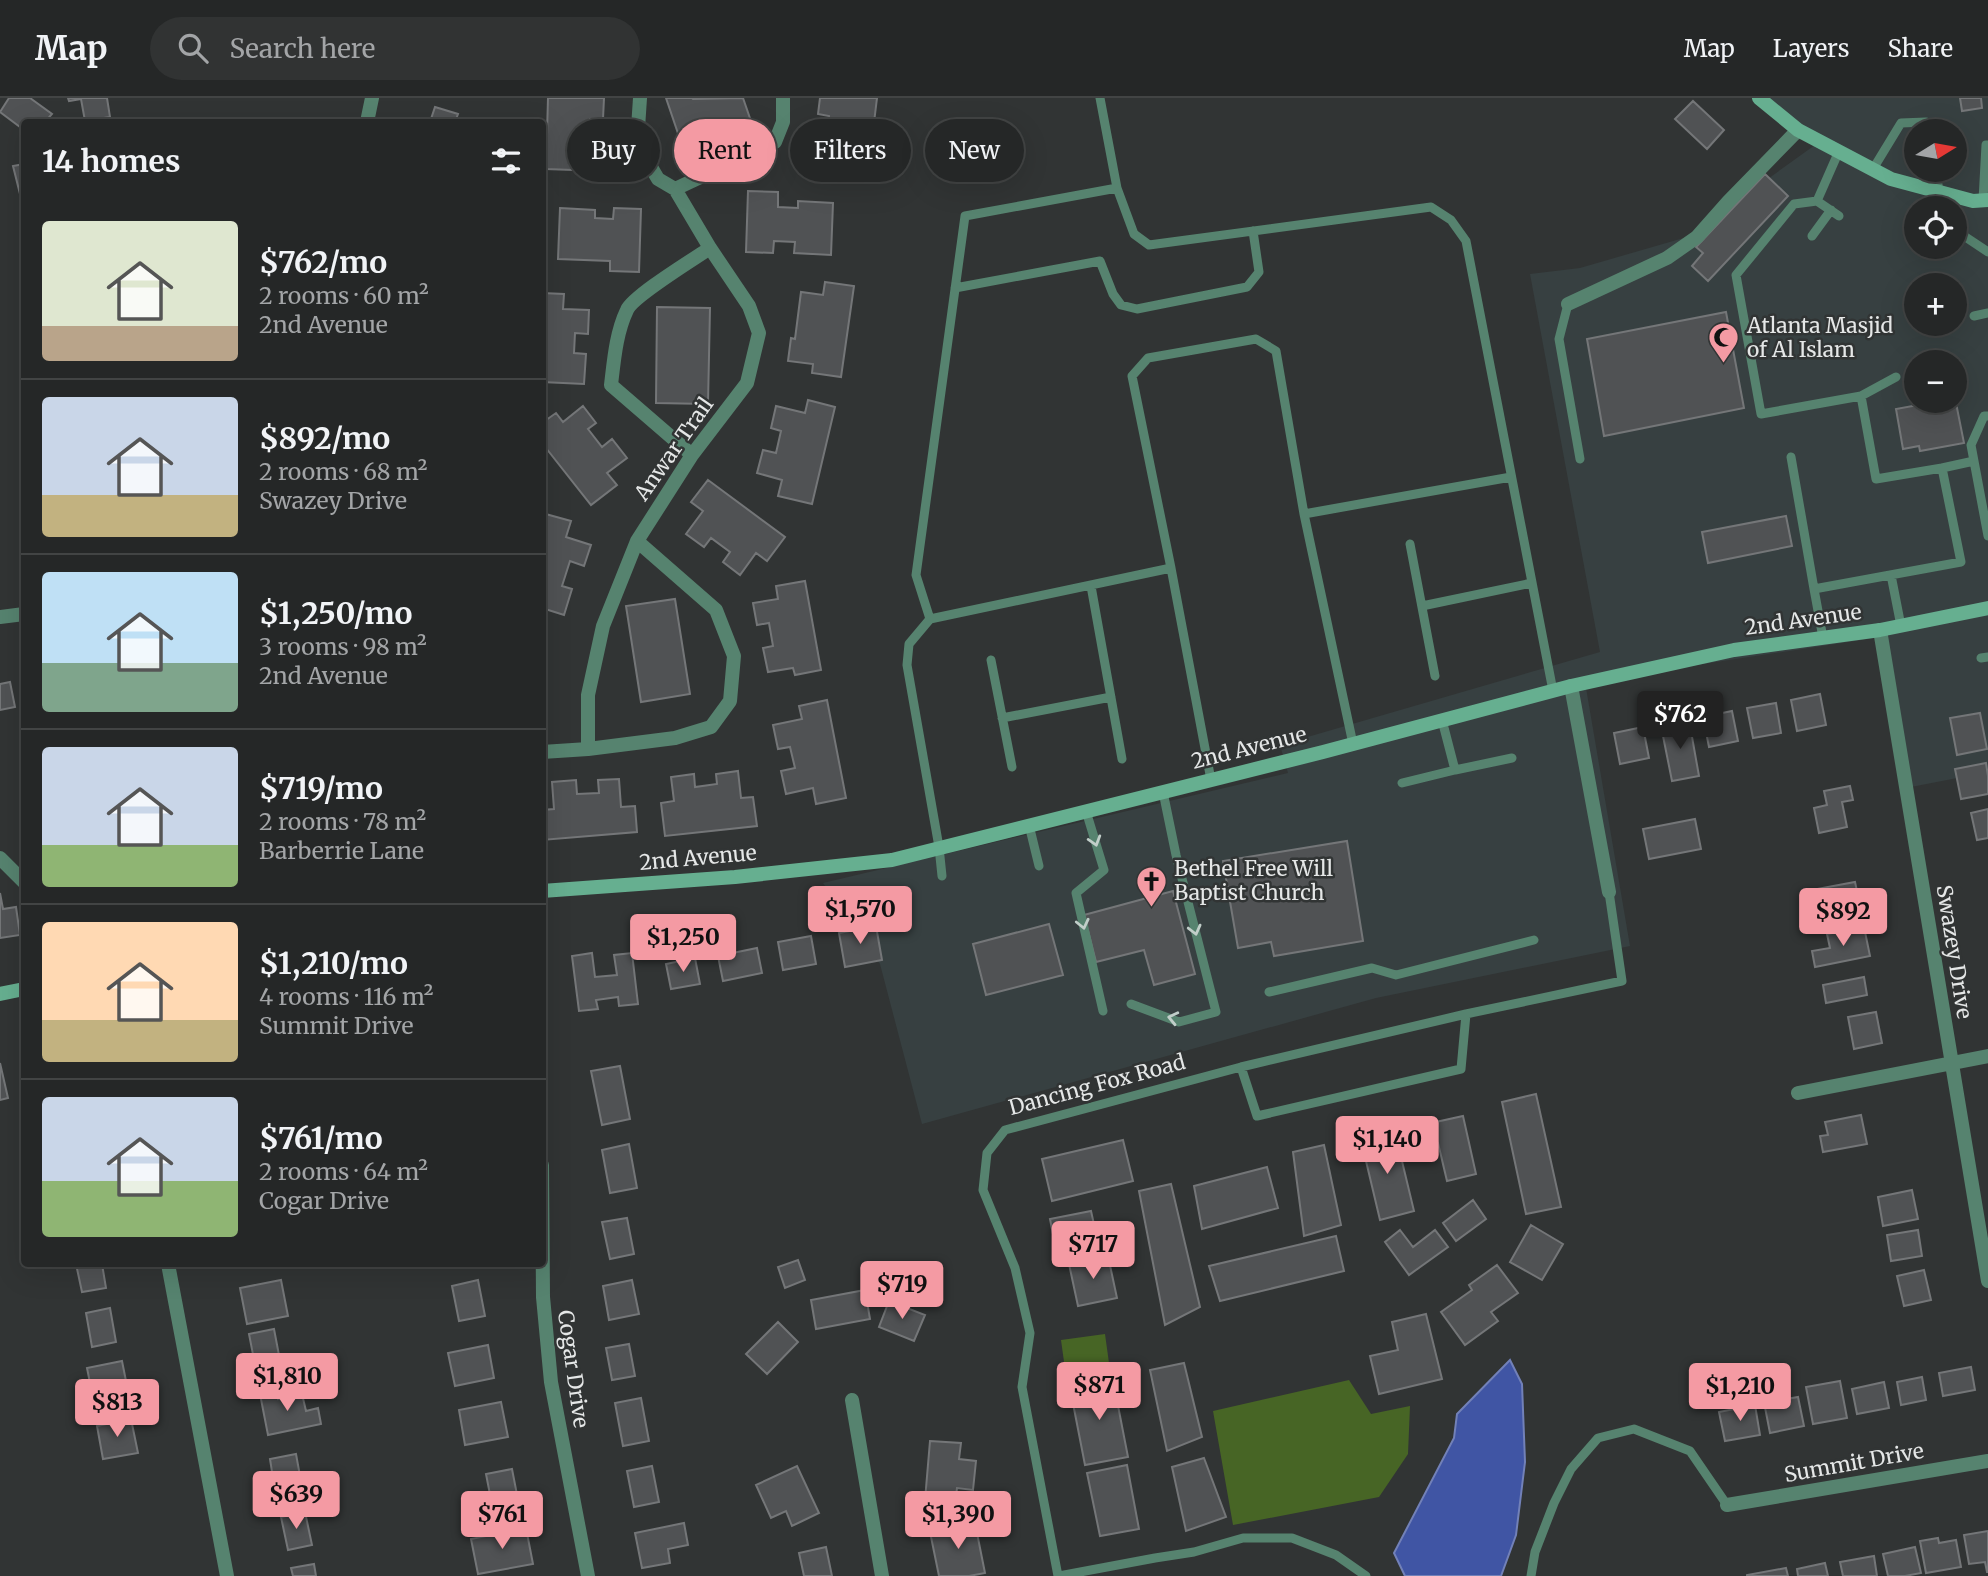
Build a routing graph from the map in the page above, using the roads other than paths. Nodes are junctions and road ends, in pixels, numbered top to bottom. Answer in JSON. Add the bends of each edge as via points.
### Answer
{"nodes":[{"id":1,"x":372,"y":98,"type":"edge"},
{"id":2,"x":640,"y":98,"type":"edge"},
{"id":3,"x":783,"y":98,"type":"edge"},
{"id":4,"x":1100,"y":98,"type":"edge"},
{"id":5,"x":1759,"y":98,"type":"edge"},
{"id":6,"x":368,"y":119,"type":"edge"},
{"id":7,"x":1904,"y":122,"type":"edge"},
{"id":8,"x":1798,"y":130,"type":"junction"},
{"id":9,"x":1988,"y":145,"type":"edge"},
{"id":10,"x":1839,"y":151,"type":"junction"},
{"id":11,"x":1873,"y":169,"type":"junction"},
{"id":12,"x":1938,"y":182,"type":"edge"},
{"id":13,"x":1117,"y":188,"type":"junction"},
{"id":14,"x":675,"y":189,"type":"junction"},
{"id":15,"x":1939,"y":192,"type":"junction"},
{"id":16,"x":1985,"y":200,"type":"edge"},
{"id":17,"x":1817,"y":201,"type":"junction"},
{"id":18,"x":1253,"y":231,"type":"junction"},
{"id":19,"x":1812,"y":236,"type":"dead end"},
{"id":20,"x":1967,"y":238,"type":"edge"},
{"id":21,"x":710,"y":248,"type":"junction"},
{"id":22,"x":1988,"y":252,"type":"edge"},
{"id":23,"x":955,"y":288,"type":"junction"},
{"id":24,"x":1568,"y":304,"type":"joint"},
{"id":25,"x":1988,"y":313,"type":"edge"},
{"id":26,"x":1974,"y":316,"type":"dead end"},
{"id":27,"x":1896,"y":377,"type":"dead end"},
{"id":28,"x":1861,"y":396,"type":"junction"},
{"id":29,"x":1988,"y":416,"type":"edge"},
{"id":30,"x":692,"y":455,"type":"junction"},
{"id":31,"x":1791,"y":457,"type":"dead end"},
{"id":32,"x":1580,"y":459,"type":"dead end"},
{"id":33,"x":1974,"y":461,"type":"junction"},
{"id":34,"x":1942,"y":468,"type":"junction"},
{"id":35,"x":1511,"y":477,"type":"junction"},
{"id":36,"x":1304,"y":514,"type":"junction"},
{"id":37,"x":1988,"y":537,"type":"edge"},
{"id":38,"x":637,"y":541,"type":"junction"},
{"id":39,"x":1410,"y":544,"type":"dead end"},
{"id":40,"x":1171,"y":568,"type":"junction"},
{"id":41,"x":1891,"y":575,"type":"junction"},
{"id":42,"x":1532,"y":583,"type":"junction"},
{"id":43,"x":1091,"y":586,"type":"junction"},
{"id":44,"x":1814,"y":589,"type":"junction"},
{"id":45,"x":1422,"y":606,"type":"junction"},
{"id":46,"x":1988,"y":608,"type":"edge"},
{"id":47,"x":21,"y":614,"type":"edge"},
{"id":48,"x":0,"y":617,"type":"edge"},
{"id":49,"x":930,"y":619,"type":"junction"},
{"id":50,"x":1901,"y":626,"type":"junction"},
{"id":51,"x":1880,"y":630,"type":"junction"},
{"id":52,"x":1823,"y":638,"type":"junction"},
{"id":53,"x":991,"y":660,"type":"dead end"},
{"id":54,"x":1435,"y":676,"type":"dead end"},
{"id":55,"x":1571,"y":686,"type":"junction"},
{"id":56,"x":1552,"y":691,"type":"junction"},
{"id":57,"x":1111,"y":697,"type":"junction"},
{"id":58,"x":1002,"y":718,"type":"junction"},
{"id":59,"x":1442,"y":720,"type":"junction"},
{"id":60,"x":1353,"y":744,"type":"junction"},
{"id":61,"x":588,"y":749,"type":"junction"},
{"id":62,"x":546,"y":752,"type":"edge"},
{"id":63,"x":1512,"y":758,"type":"dead end"},
{"id":64,"x":1122,"y":759,"type":"dead end"},
{"id":65,"x":1012,"y":767,"type":"dead end"},
{"id":66,"x":1455,"y":770,"type":"junction"},
{"id":67,"x":1211,"y":780,"type":"junction"},
{"id":68,"x":1402,"y":783,"type":"dead end"},
{"id":69,"x":1163,"y":792,"type":"junction"},
{"id":70,"x":1086,"y":811,"type":"junction"},
{"id":71,"x":1030,"y":825,"type":"junction"},
{"id":72,"x":939,"y":847,"type":"junction"},
{"id":73,"x":0,"y":858,"type":"edge"},
{"id":74,"x":1039,"y":866,"type":"dead end"},
{"id":75,"x":942,"y":876,"type":"dead end"},
{"id":76,"x":21,"y":879,"type":"edge"},
{"id":77,"x":546,"y":891,"type":"edge"},
{"id":78,"x":1609,"y":892,"type":"joint"},
{"id":79,"x":1534,"y":940,"type":"dead end"},
{"id":80,"x":21,"y":990,"type":"edge"},
{"id":81,"x":1269,"y":992,"type":"dead end"},
{"id":82,"x":0,"y":994,"type":"edge"},
{"id":83,"x":1131,"y":1004,"type":"dead end"},
{"id":84,"x":1103,"y":1011,"type":"dead end"},
{"id":85,"x":1466,"y":1014,"type":"junction"},
{"id":86,"x":1988,"y":1056,"type":"edge"},
{"id":87,"x":1951,"y":1063,"type":"junction"},
{"id":88,"x":1241,"y":1067,"type":"junction"},
{"id":89,"x":1798,"y":1093,"type":"dead end"},
{"id":90,"x":169,"y":1267,"type":"edge"},
{"id":91,"x":543,"y":1267,"type":"edge"},
{"id":92,"x":1988,"y":1281,"type":"edge"},
{"id":93,"x":852,"y":1400,"type":"dead end"},
{"id":94,"x":1988,"y":1461,"type":"edge"},
{"id":95,"x":1727,"y":1505,"type":"joint"},
{"id":96,"x":226,"y":1576,"type":"edge"},
{"id":97,"x":588,"y":1576,"type":"edge"},
{"id":98,"x":882,"y":1576,"type":"edge"},
{"id":99,"x":1059,"y":1576,"type":"edge"},
{"id":100,"x":1366,"y":1576,"type":"edge"},
{"id":101,"x":1531,"y":1576,"type":"edge"}],
"edges":[{"from":1,"to":6,"type":"street"},
{"from":2,"to":14,"type":"street","name":"Anwar Trail","via":[[637,143],[658,179]]},
{"from":3,"to":14,"type":"street","via":[[783,122],[775,142]]},
{"from":4,"to":13,"type":"lane"},
{"from":5,"to":8,"type":"street"},
{"from":7,"to":11,"type":"lane"},
{"from":8,"to":10,"type":"street"},
{"from":8,"to":24,"type":"street","via":[[1697,237],[1667,258]]},
{"from":9,"to":16,"type":"lane"},
{"from":10,"to":11,"type":"street"},
{"from":10,"to":17,"type":"lane"},
{"from":11,"to":15,"type":"street"},
{"from":12,"to":15,"type":"lane"},
{"from":13,"to":18,"type":"lane","via":[[1134,234],[1149,245]]},
{"from":13,"to":23,"type":"lane","via":[[965,216]]},
{"from":14,"to":21,"type":"street","name":"Anwar Trail"},
{"from":15,"to":16,"type":"street"},
{"from":17,"to":19,"type":"lane","via":[[1835,213]]},
{"from":17,"to":28,"type":"lane","via":[[1794,204],[1736,275],[1761,414]]},
{"from":18,"to":23,"type":"lane","via":[[1259,272],[1247,287],[1137,309],[1121,305],[1100,261]]},
{"from":18,"to":35,"type":"lane","via":[[1431,207],[1451,220],[1466,241]]},
{"from":20,"to":22,"type":"lane"},
{"from":21,"to":30,"type":"street","name":"Anwar Trail","via":[[749,306],[759,333],[747,383]]},
{"from":21,"to":30,"type":"street","via":[[628,307],[618,336],[611,385]]},
{"from":23,"to":49,"type":"lane","via":[[916,575]]},
{"from":24,"to":32,"type":"lane","via":[[1559,339]]},
{"from":25,"to":26,"type":"lane"},
{"from":27,"to":28,"type":"lane"},
{"from":28,"to":34,"type":"lane","via":[[1876,479]]},
{"from":29,"to":33,"type":"lane","via":[[1971,445]]},
{"from":30,"to":38,"type":"street","name":"Anwar Trail"},
{"from":31,"to":44,"type":"lane"},
{"from":33,"to":34,"type":"lane"},
{"from":33,"to":37,"type":"lane"},
{"from":34,"to":41,"type":"lane","via":[[1961,562]]},
{"from":35,"to":36,"type":"lane"},
{"from":35,"to":42,"type":"lane"},
{"from":36,"to":40,"type":"lane","via":[[1276,351],[1256,339],[1148,358],[1132,376]]},
{"from":36,"to":60,"type":"lane"},
{"from":38,"to":61,"type":"street","name":"Anwar Trail","via":[[603,626],[588,695]]},
{"from":38,"to":61,"type":"street","via":[[716,610],[734,656],[730,701],[710,727],[675,738]]},
{"from":39,"to":45,"type":"lane"},
{"from":40,"to":43,"type":"lane"},
{"from":40,"to":67,"type":"lane"},
{"from":41,"to":44,"type":"lane"},
{"from":41,"to":50,"type":"lane"},
{"from":42,"to":45,"type":"lane"},
{"from":42,"to":56,"type":"lane"},
{"from":43,"to":49,"type":"lane"},
{"from":43,"to":57,"type":"lane"},
{"from":44,"to":52,"type":"lane"},
{"from":45,"to":54,"type":"lane"},
{"from":46,"to":50,"type":"street","name":"2nd Avenue"},
{"from":47,"to":48,"type":"street"},
{"from":49,"to":72,"type":"lane","via":[[909,644],[907,666]]},
{"from":50,"to":51,"type":"street","name":"2nd Avenue"},
{"from":51,"to":52,"type":"street","name":"2nd Avenue"},
{"from":51,"to":87,"type":"street","name":"Swazey Drive"},
{"from":52,"to":55,"type":"street","name":"2nd Avenue","via":[[1734,650]]},
{"from":53,"to":58,"type":"lane"},
{"from":55,"to":56,"type":"street","name":"2nd Avenue"},
{"from":55,"to":78,"type":"street","name":"Dancing Fox Road"},
{"from":56,"to":59,"type":"street","name":"2nd Avenue"},
{"from":57,"to":58,"type":"lane"},
{"from":57,"to":64,"type":"lane"},
{"from":58,"to":65,"type":"lane"},
{"from":59,"to":60,"type":"street","name":"2nd Avenue"},
{"from":59,"to":66,"type":"lane"},
{"from":60,"to":67,"type":"street","name":"2nd Avenue"},
{"from":61,"to":62,"type":"street"},
{"from":63,"to":66,"type":"lane"},
{"from":66,"to":68,"type":"lane"},
{"from":67,"to":69,"type":"street","name":"2nd Avenue"},
{"from":69,"to":70,"type":"street","name":"2nd Avenue"},
{"from":69,"to":83,"type":"lane","one_way":true,"via":[[1216,1012],[1179,1022]]},
{"from":70,"to":71,"type":"street","name":"2nd Avenue"},
{"from":70,"to":84,"type":"lane","one_way":true,"via":[[1104,870],[1076,893]]},
{"from":71,"to":72,"type":"street","name":"2nd Avenue"},
{"from":71,"to":74,"type":"lane"},
{"from":72,"to":75,"type":"lane"},
{"from":72,"to":77,"type":"street","name":"2nd Avenue","via":[[892,860]]},
{"from":73,"to":76,"type":"street"},
{"from":78,"to":85,"type":"lane","name":"Dancing Fox Road","via":[[1622,981]]},
{"from":79,"to":81,"type":"lane","via":[[1396,975],[1372,968]]},
{"from":80,"to":82,"type":"street"},
{"from":85,"to":88,"type":"lane","name":"Dancing Fox Road"},
{"from":85,"to":88,"type":"lane","via":[[1461,1069],[1257,1116]]},
{"from":86,"to":87,"type":"street"},
{"from":87,"to":89,"type":"street"},
{"from":87,"to":92,"type":"street","name":"Swazey Drive"},
{"from":88,"to":99,"type":"lane","name":"Dancing Fox Road","via":[[1005,1130],[987,1153],[983,1190],[1015,1268],[1030,1333],[1022,1387]]},
{"from":90,"to":96,"type":"street"},
{"from":91,"to":97,"type":"street","name":"Cogar Drive","via":[[551,1382]]},
{"from":93,"to":98,"type":"street"},
{"from":94,"to":95,"type":"street","name":"Summit Drive"},
{"from":95,"to":101,"type":"lane","via":[[1690,1451],[1634,1429],[1598,1438],[1571,1469],[1554,1503]]},
{"from":99,"to":100,"type":"lane","name":"Dancing Fox Road","via":[[1194,1552],[1243,1538],[1292,1538],[1336,1555]]}]}
